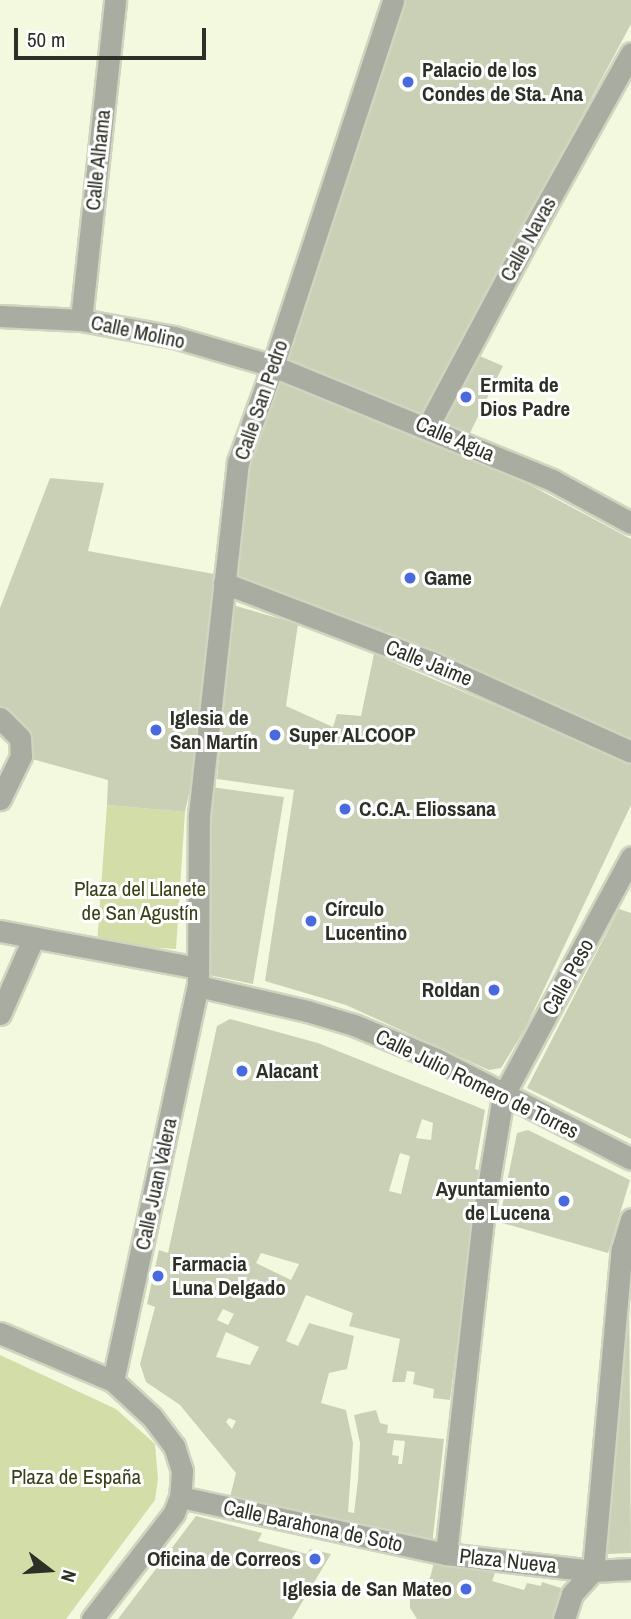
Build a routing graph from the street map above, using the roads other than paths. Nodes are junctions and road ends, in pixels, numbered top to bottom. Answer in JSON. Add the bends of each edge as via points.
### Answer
{"nodes":[{"id":1,"x":115,"y":0,"type":"edge"},
{"id":2,"x":393,"y":0,"type":"edge"},
{"id":3,"x":631,"y":53,"type":"edge"},
{"id":4,"x":0,"y":316,"type":"edge"},
{"id":5,"x":81,"y":320,"type":"junction"},
{"id":6,"x":273,"y":366,"type":"junction"},
{"id":7,"x":427,"y":428,"type":"junction"},
{"id":8,"x":631,"y":523,"type":"edge"},
{"id":9,"x":224,"y":583,"type":"junction"},
{"id":10,"x":0,"y":718,"type":"edge"},
{"id":11,"x":631,"y":752,"type":"edge"},
{"id":12,"x":0,"y":799,"type":"edge"},
{"id":13,"x":631,"y":857,"type":"edge"},
{"id":14,"x":622,"y":898,"type":"edge"},
{"id":15,"x":0,"y":931,"type":"edge"},
{"id":16,"x":33,"y":939,"type":"junction"},
{"id":17,"x":198,"y":977,"type":"junction"},
{"id":18,"x":0,"y":1014,"type":"edge"},
{"id":19,"x":503,"y":1096,"type":"junction"},
{"id":20,"x":631,"y":1159,"type":"edge"},
{"id":21,"x":631,"y":1219,"type":"edge"},
{"id":22,"x":0,"y":1333,"type":"edge"},
{"id":23,"x":113,"y":1381,"type":"junction"},
{"id":24,"x":180,"y":1497,"type":"junction"},
{"id":25,"x":446,"y":1554,"type":"junction"},
{"id":26,"x":631,"y":1569,"type":"edge"},
{"id":27,"x":593,"y":1571,"type":"junction"},
{"id":28,"x":92,"y":1619,"type":"edge"},
{"id":29,"x":564,"y":1619,"type":"edge"}],
"edges":[{"from":1,"to":5,"type":"street","name":"Calle Alhama"},
{"from":2,"to":6,"type":"street","name":"Calle San Pedro"},
{"from":3,"to":7,"type":"street","name":"Calle Navas"},
{"from":4,"to":5,"type":"street","name":"Calle Molino"},
{"from":5,"to":6,"type":"street","name":"Calle Molino","via":[[174,337]]},
{"from":6,"to":7,"type":"street","name":"Calle Agua"},
{"from":6,"to":9,"type":"street","name":"Calle San Pedro","via":[[237,462]]},
{"from":7,"to":8,"type":"street","name":"Calle Agua","via":[[551,480]]},
{"from":9,"to":11,"type":"street","name":"Calle Jaime","via":[[431,663]]},
{"from":9,"to":17,"type":"street","name":"Calle San Pedro","via":[[199,815]]},
{"from":10,"to":12,"type":"street","via":[[20,738],[21,756]]},
{"from":13,"to":14,"type":"street","name":"Calle Peso"},
{"from":14,"to":19,"type":"street","name":"Calle Peso"},
{"from":15,"to":16,"type":"street","name":"Calle Julio Romero de Torres"},
{"from":16,"to":17,"type":"street","name":"Calle Julio Romero de Torres"},
{"from":16,"to":18,"type":"street"},
{"from":17,"to":19,"type":"street","name":"Calle Julio Romero de Torres","via":[[354,1025],[436,1059]]},
{"from":17,"to":23,"type":"street","name":"Calle Juan Valera"},
{"from":19,"to":20,"type":"street","name":"Calle Julio Romero de Torres"},
{"from":19,"to":25,"type":"street","name":"Plaza Nueva","via":[[483,1217]]},
{"from":21,"to":27,"type":"street","via":[[622,1250]]},
{"from":22,"to":23,"type":"street"},
{"from":23,"to":24,"type":"street","via":[[152,1417],[174,1446],[182,1471]]},
{"from":24,"to":25,"type":"street","name":"Calle Barahona de Soto"},
{"from":24,"to":28,"type":"street","via":[[174,1513]]},
{"from":25,"to":27,"type":"street","name":"Plaza Nueva"},
{"from":26,"to":27,"type":"street","name":"Plaza Nueva"},
{"from":27,"to":29,"type":"street","via":[[572,1594]]}]}
